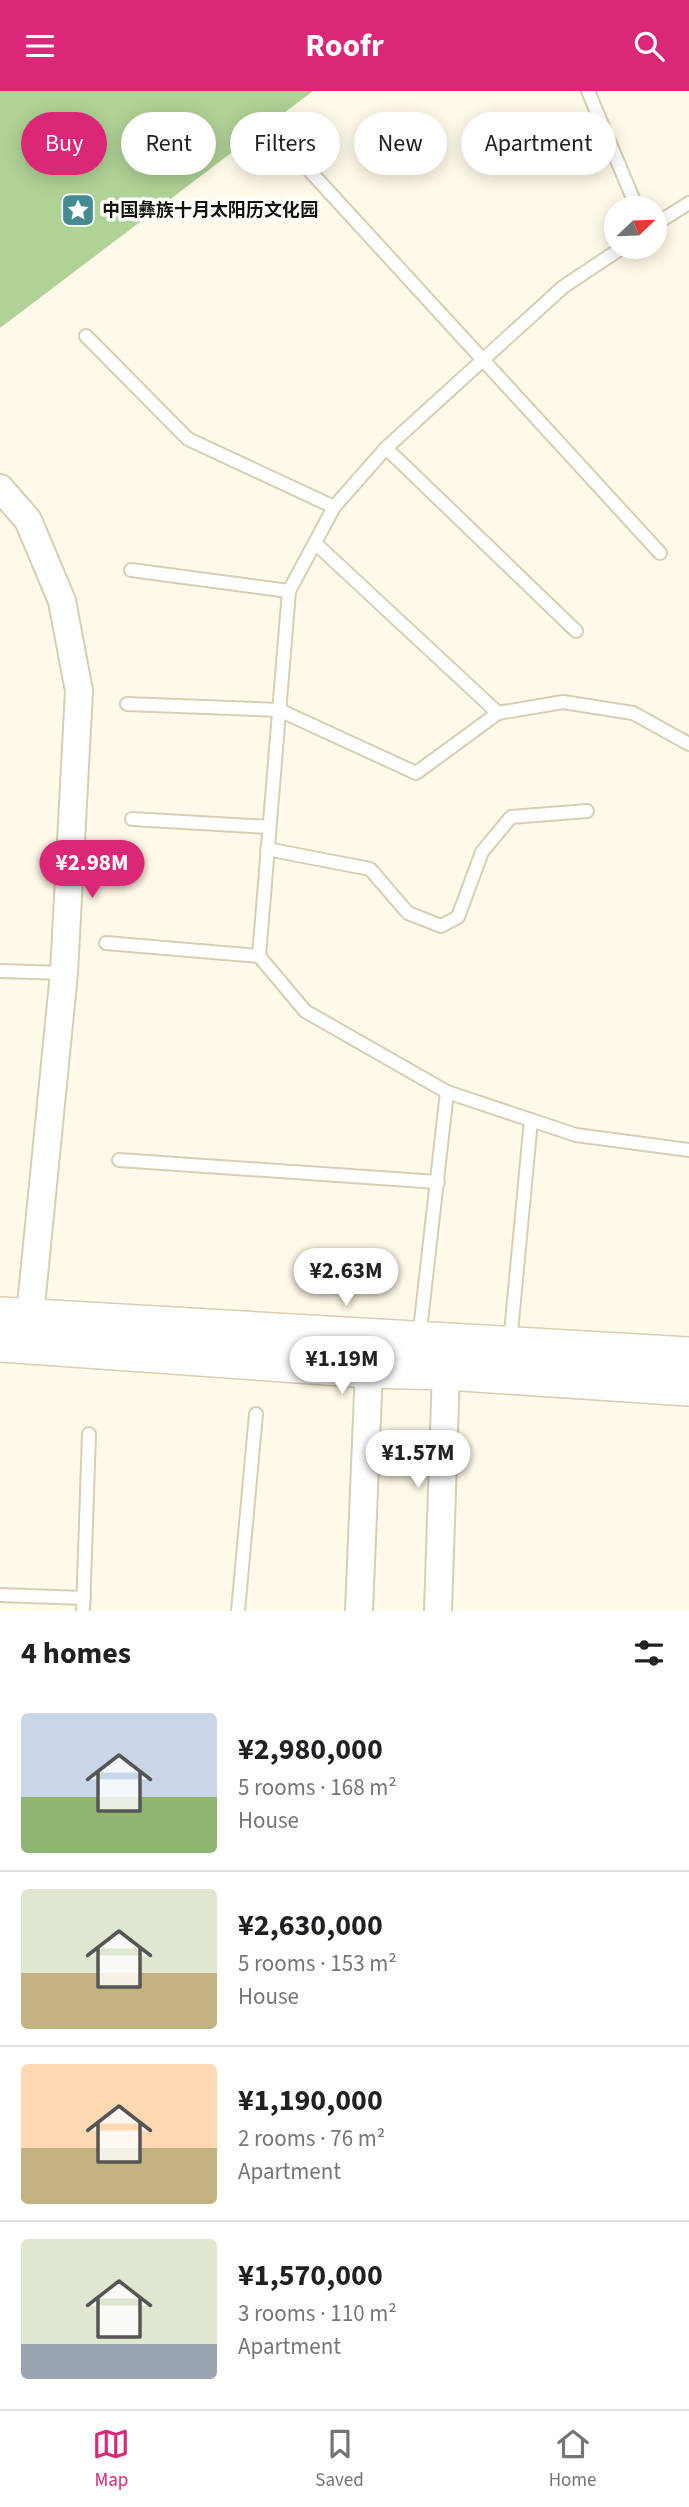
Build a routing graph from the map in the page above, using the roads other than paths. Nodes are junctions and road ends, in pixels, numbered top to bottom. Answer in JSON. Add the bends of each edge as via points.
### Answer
{"nodes":[{"id":1,"x":588,"y":91,"type":"edge"},
{"id":2,"x":314,"y":175,"type":"edge"},
{"id":3,"x":632,"y":196,"type":"edge"},
{"id":4,"x":687,"y":207,"type":"edge"},
{"id":5,"x":667,"y":218,"type":"edge"},
{"id":6,"x":605,"y":259,"type":"edge"},
{"id":7,"x":86,"y":335,"type":"dead end"},
{"id":8,"x":483,"y":359,"type":"junction"},
{"id":9,"x":386,"y":448,"type":"junction"},
{"id":10,"x":0,"y":488,"type":"edge"},
{"id":11,"x":334,"y":507,"type":"junction"},
{"id":12,"x":315,"y":543,"type":"junction"},
{"id":13,"x":660,"y":553,"type":"dead end"},
{"id":14,"x":131,"y":570,"type":"dead end"},
{"id":15,"x":289,"y":591,"type":"junction"},
{"id":16,"x":576,"y":631,"type":"dead end"},
{"id":17,"x":127,"y":704,"type":"dead end"},
{"id":18,"x":279,"y":710,"type":"junction"},
{"id":19,"x":498,"y":713,"type":"junction"},
{"id":20,"x":689,"y":744,"type":"edge"},
{"id":21,"x":587,"y":811,"type":"dead end"},
{"id":22,"x":132,"y":819,"type":"dead end"},
{"id":23,"x":269,"y":827,"type":"junction"},
{"id":24,"x":267,"y":849,"type":"junction"},
{"id":25,"x":106,"y":943,"type":"dead end"},
{"id":26,"x":258,"y":956,"type":"junction"},
{"id":27,"x":0,"y":971,"type":"edge"},
{"id":28,"x":64,"y":973,"type":"junction"},
{"id":29,"x":447,"y":1093,"type":"junction"},
{"id":30,"x":531,"y":1120,"type":"junction"},
{"id":31,"x":689,"y":1150,"type":"edge"},
{"id":32,"x":119,"y":1160,"type":"dead end"},
{"id":33,"x":438,"y":1182,"type":"junction"},
{"id":34,"x":14,"y":1330,"type":"edge"},
{"id":35,"x":419,"y":1341,"type":"junction"},
{"id":36,"x":509,"y":1347,"type":"junction"},
{"id":37,"x":689,"y":1356,"type":"edge"},
{"id":38,"x":369,"y":1369,"type":"junction"},
{"id":39,"x":446,"y":1371,"type":"junction"},
{"id":40,"x":689,"y":1387,"type":"edge"},
{"id":41,"x":256,"y":1415,"type":"dead end"},
{"id":42,"x":89,"y":1434,"type":"dead end"},
{"id":43,"x":0,"y":1595,"type":"edge"},
{"id":44,"x":84,"y":1605,"type":"edge"},
{"id":45,"x":238,"y":1611,"type":"edge"},
{"id":46,"x":359,"y":1611,"type":"edge"},
{"id":47,"x":438,"y":1611,"type":"edge"}],
"edges":[{"from":1,"to":3,"type":"lane"},
{"from":2,"to":8,"type":"lane"},
{"from":4,"to":5,"type":"lane"},
{"from":6,"to":8,"type":"lane","via":[[563,287]]},
{"from":7,"to":11,"type":"lane","via":[[188,439]]},
{"from":8,"to":9,"type":"lane"},
{"from":8,"to":13,"type":"lane"},
{"from":9,"to":11,"type":"lane"},
{"from":9,"to":16,"type":"lane"},
{"from":10,"to":28,"type":"street","via":[[28,520],[62,601],[79,691]]},
{"from":11,"to":12,"type":"lane"},
{"from":12,"to":15,"type":"lane"},
{"from":12,"to":19,"type":"lane"},
{"from":14,"to":15,"type":"lane"},
{"from":15,"to":18,"type":"lane"},
{"from":17,"to":18,"type":"lane"},
{"from":18,"to":19,"type":"lane","via":[[416,773]]},
{"from":18,"to":23,"type":"lane"},
{"from":19,"to":20,"type":"lane","via":[[564,702],[634,713]]},
{"from":21,"to":24,"type":"lane","via":[[511,817],[482,852],[458,917],[441,926],[408,913],[370,869]]},
{"from":22,"to":23,"type":"lane"},
{"from":23,"to":24,"type":"lane"},
{"from":24,"to":26,"type":"lane"},
{"from":25,"to":26,"type":"lane"},
{"from":26,"to":29,"type":"lane","via":[[305,1011]]},
{"from":27,"to":28,"type":"lane"},
{"from":28,"to":34,"type":"street"},
{"from":29,"to":30,"type":"lane"},
{"from":29,"to":33,"type":"lane"},
{"from":30,"to":31,"type":"lane","via":[[576,1135]]},
{"from":30,"to":36,"type":"lane"},
{"from":32,"to":33,"type":"lane"},
{"from":33,"to":35,"type":"lane"},
{"from":34,"to":35,"type":"main road"},
{"from":34,"to":38,"type":"main road"},
{"from":35,"to":36,"type":"main road"},
{"from":36,"to":37,"type":"main road"},
{"from":38,"to":39,"type":"main road"},
{"from":38,"to":46,"type":"street"},
{"from":39,"to":40,"type":"main road"},
{"from":39,"to":47,"type":"street"},
{"from":41,"to":45,"type":"lane"},
{"from":42,"to":44,"type":"lane"},
{"from":43,"to":44,"type":"lane"}]}
